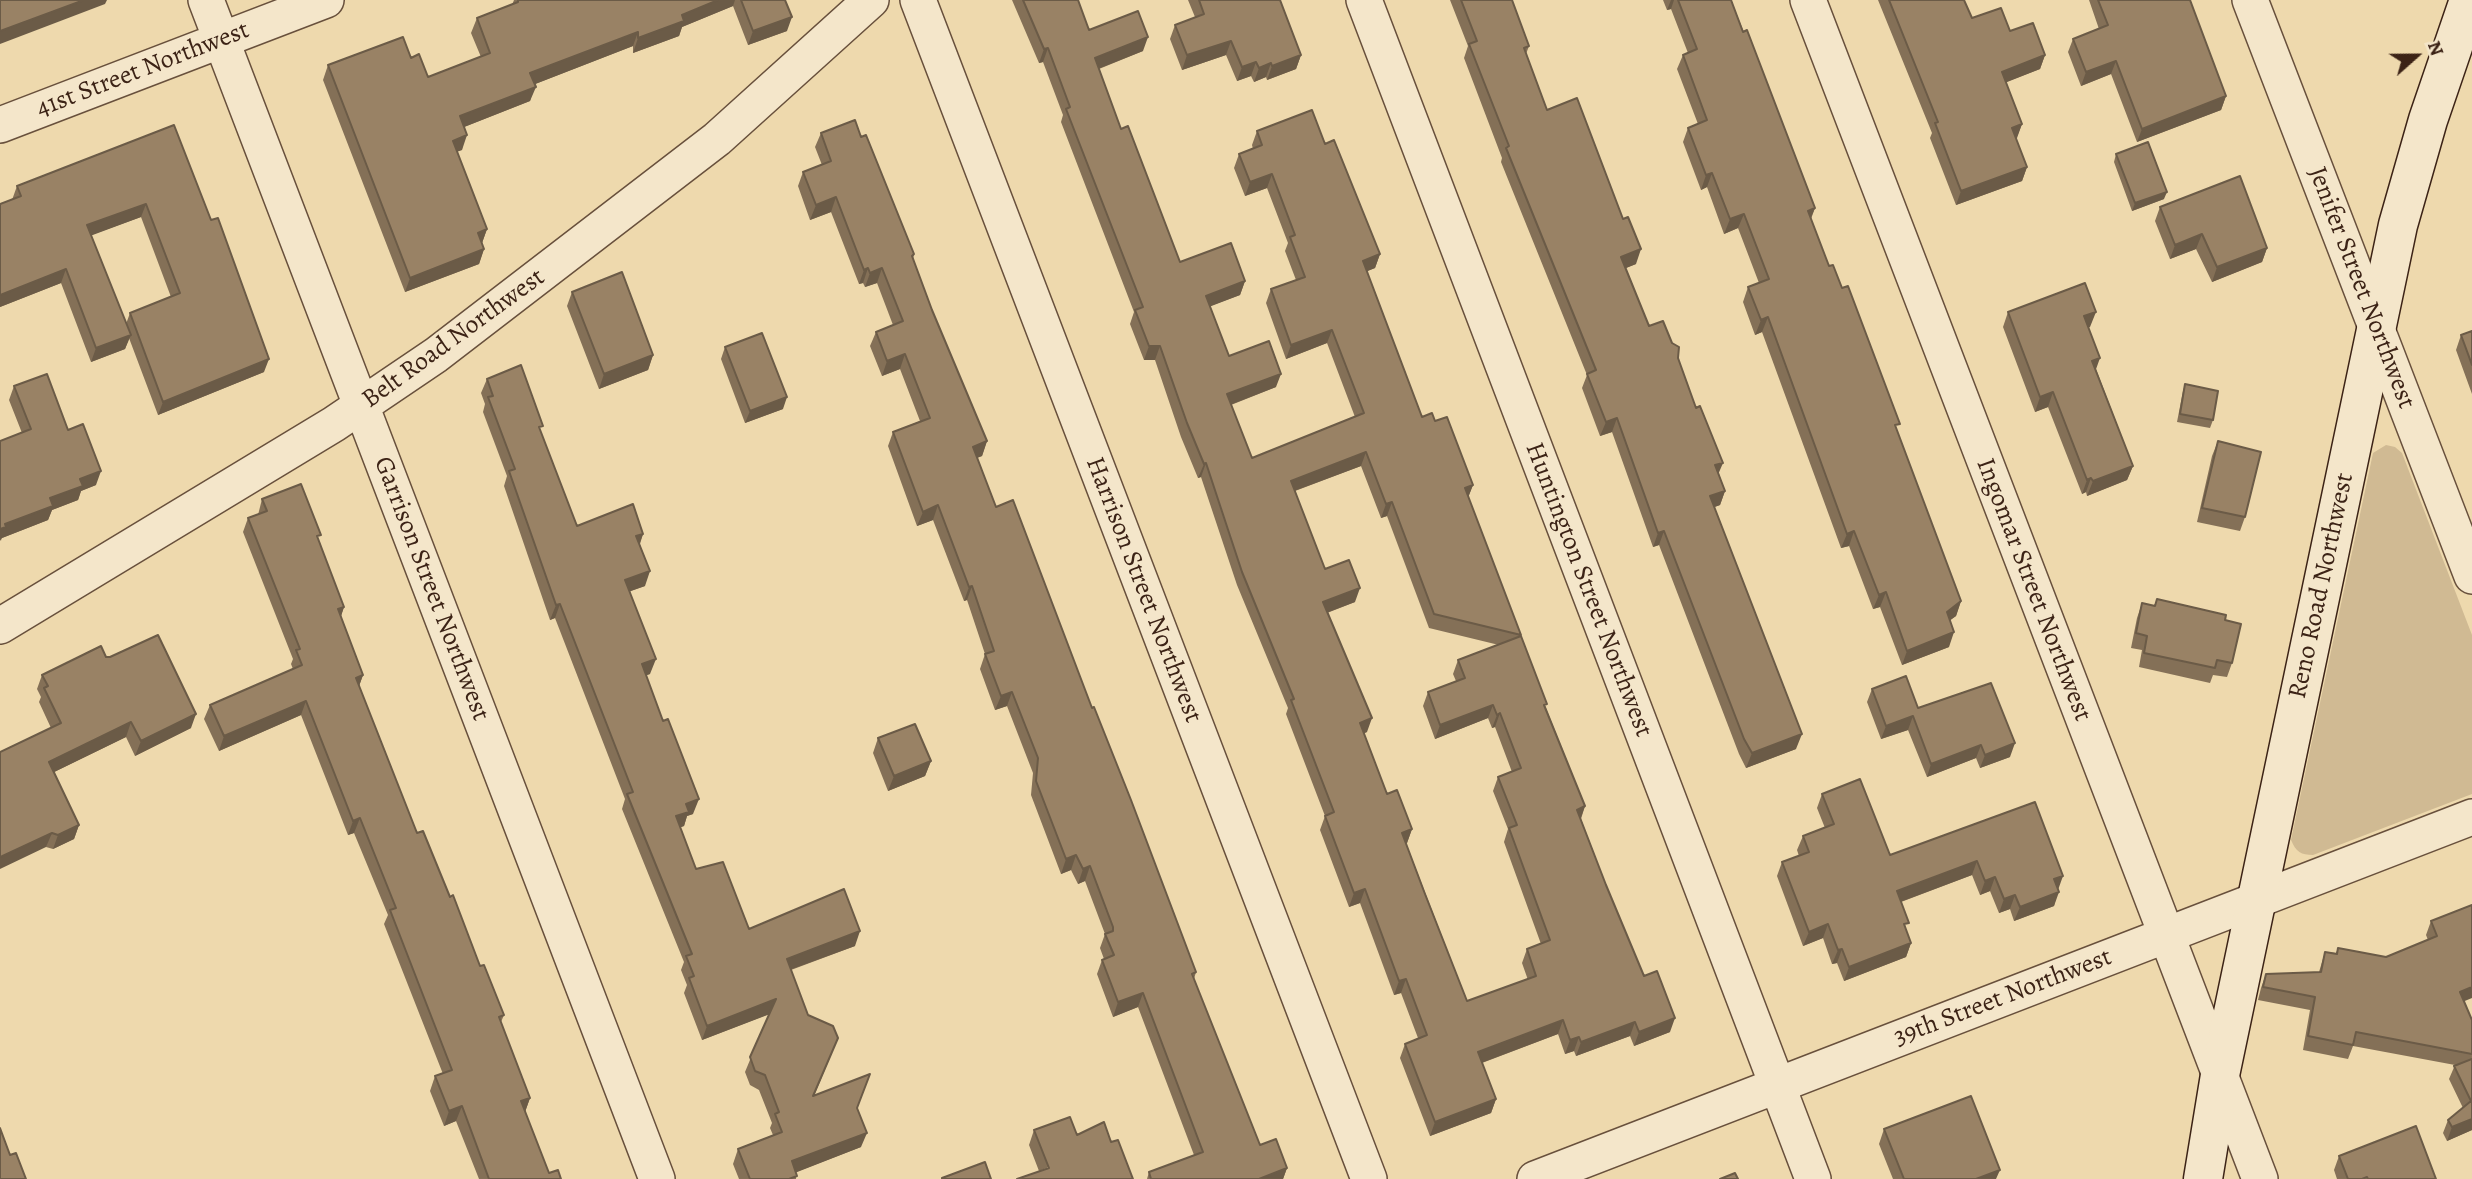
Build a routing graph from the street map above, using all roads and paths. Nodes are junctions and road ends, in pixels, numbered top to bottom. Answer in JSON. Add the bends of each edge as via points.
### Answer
{"nodes":[{"id":1,"x":206,"y":0,"type":"edge"},
{"id":2,"x":326,"y":0,"type":"edge"},
{"id":3,"x":871,"y":0,"type":"edge"},
{"id":4,"x":918,"y":0,"type":"edge"},
{"id":5,"x":1364,"y":0,"type":"edge"},
{"id":6,"x":1808,"y":0,"type":"edge"},
{"id":7,"x":2250,"y":0,"type":"edge"},
{"id":8,"x":2469,"y":0,"type":"edge"},
{"id":9,"x":221,"y":40,"type":"junction"},
{"id":10,"x":0,"y":125,"type":"edge"},
{"id":11,"x":2376,"y":329,"type":"junction"},
{"id":12,"x":362,"y":406,"type":"junction"},
{"id":13,"x":2472,"y":576,"type":"edge"},
{"id":14,"x":0,"y":626,"type":"edge"},
{"id":15,"x":2472,"y":817,"type":"edge"},
{"id":16,"x":2258,"y":899,"type":"junction"},
{"id":17,"x":2166,"y":935,"type":"junction"},
{"id":18,"x":2220,"y":1075,"type":"junction"},
{"id":19,"x":1777,"y":1086,"type":"junction"},
{"id":20,"x":657,"y":1179,"type":"edge"},
{"id":21,"x":1369,"y":1179,"type":"edge"},
{"id":22,"x":1535,"y":1179,"type":"edge"},
{"id":23,"x":1813,"y":1179,"type":"edge"},
{"id":24,"x":2203,"y":1179,"type":"edge"},
{"id":25,"x":2260,"y":1179,"type":"edge"}],
"edges":[{"from":1,"to":9,"type":"street","name":"Garrison Street Northwest"},
{"from":2,"to":9,"type":"street","name":"41st Street Northwest"},
{"from":3,"to":12,"type":"street","name":"Belt Road Northwest","via":[[767,96],[654,190]]},
{"from":4,"to":21,"type":"street","name":"Harrison Street Northwest"},
{"from":5,"to":19,"type":"street","name":"Huntington Street Northwest"},
{"from":6,"to":17,"type":"street","name":"Ingomar Street Northwest"},
{"from":7,"to":11,"type":"street","name":"Jenifer Street Northwest"},
{"from":8,"to":11,"type":"main road","name":"Reno Road Northwest","via":[[2407,190]]},
{"from":9,"to":10,"type":"street","name":"41st Street Northwest"},
{"from":9,"to":12,"type":"street","name":"Garrison Street Northwest"},
{"from":11,"to":13,"type":"street","name":"Jenifer Street Northwest"},
{"from":11,"to":16,"type":"main road","name":"Reno Road Northwest"},
{"from":12,"to":14,"type":"street","name":"Belt Road Northwest"},
{"from":12,"to":20,"type":"street","name":"Garrison Street Northwest"},
{"from":15,"to":16,"type":"street","name":"39th Street Northwest"},
{"from":16,"to":17,"type":"street","name":"39th Street Northwest"},
{"from":16,"to":18,"type":"main road","name":"Reno Road Northwest"},
{"from":17,"to":18,"type":"street","name":"Ingomar Street Northwest"},
{"from":17,"to":19,"type":"street","name":"39th Street Northwest"},
{"from":18,"to":24,"type":"main road","name":"Reno Road Northwest"},
{"from":18,"to":25,"type":"street","name":"Ingomar Street Northwest"},
{"from":19,"to":22,"type":"street","name":"39th Street Northwest"},
{"from":19,"to":23,"type":"street","name":"Huntington Street Northwest"}]}
